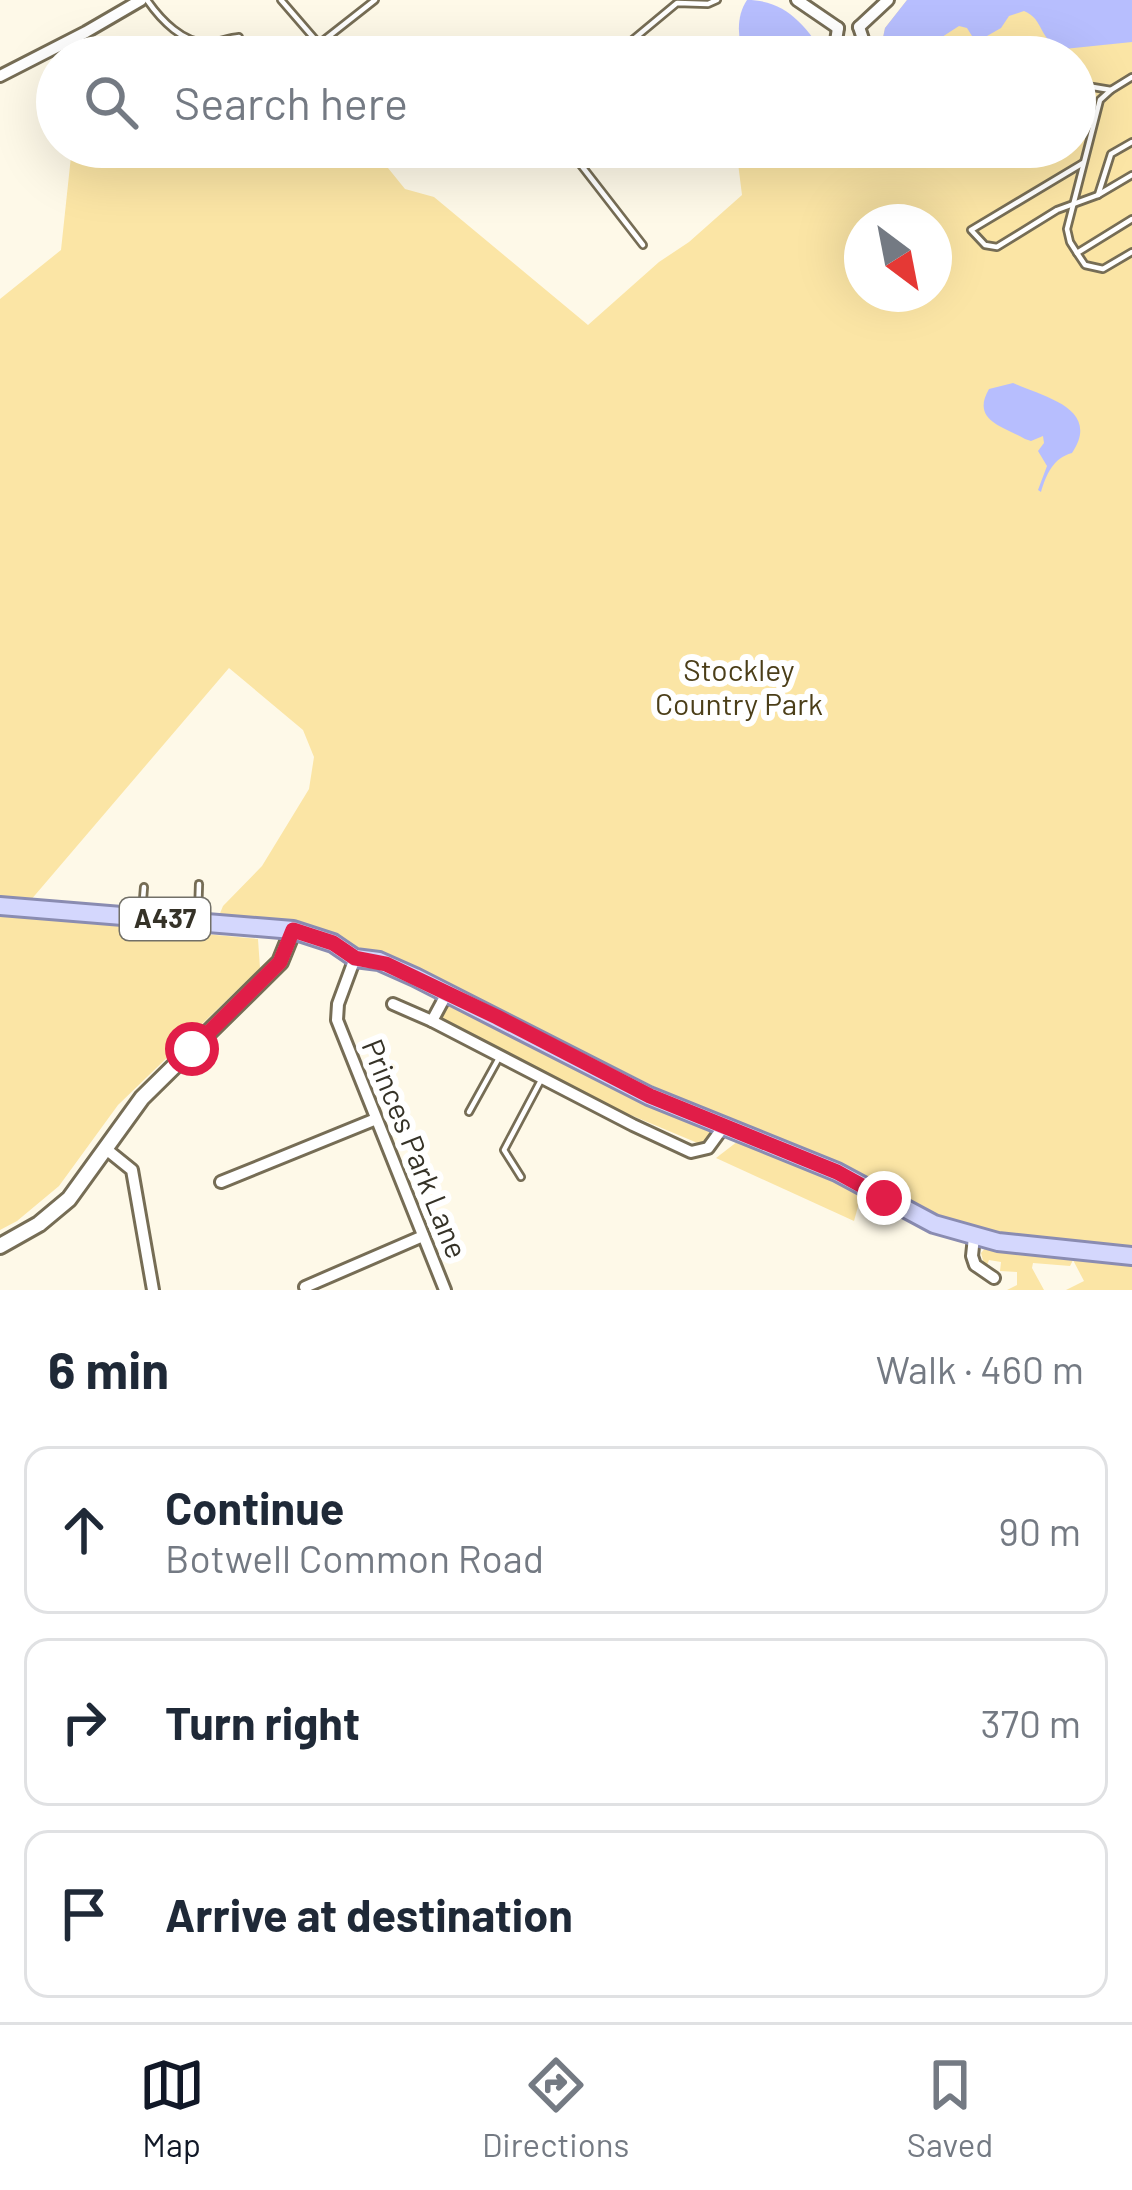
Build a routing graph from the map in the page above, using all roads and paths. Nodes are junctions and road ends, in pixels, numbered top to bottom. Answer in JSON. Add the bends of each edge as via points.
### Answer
{"nodes":[{"id":1,"x":144,"y":0,"type":"edge"},
{"id":2,"x":281,"y":0,"type":"edge"},
{"id":3,"x":375,"y":0,"type":"edge"},
{"id":4,"x":717,"y":0,"type":"edge"},
{"id":5,"x":797,"y":0,"type":"edge"},
{"id":6,"x":888,"y":0,"type":"edge"},
{"id":7,"x":859,"y":27,"type":"junction"},
{"id":8,"x":838,"y":28,"type":"junction"},
{"id":9,"x":78,"y":36,"type":"edge"},
{"id":10,"x":186,"y":36,"type":"edge"},
{"id":11,"x":312,"y":36,"type":"edge"},
{"id":12,"x":329,"y":36,"type":"edge"},
{"id":13,"x":637,"y":36,"type":"edge"},
{"id":14,"x":836,"y":36,"type":"edge"},
{"id":15,"x":862,"y":36,"type":"edge"},
{"id":16,"x":36,"y":58,"type":"edge"},
{"id":17,"x":0,"y":76,"type":"edge"},
{"id":18,"x":1132,"y":77,"type":"edge"},
{"id":19,"x":1096,"y":88,"type":"edge"},
{"id":20,"x":1111,"y":90,"type":"junction"},
{"id":21,"x":1096,"y":115,"type":"edge"},
{"id":22,"x":1132,"y":142,"type":"edge"},
{"id":23,"x":583,"y":168,"type":"edge"},
{"id":24,"x":1076,"y":168,"type":"edge"},
{"id":25,"x":1082,"y":168,"type":"edge"},
{"id":26,"x":1132,"y":175,"type":"edge"},
{"id":27,"x":1098,"y":195,"type":"junction"},
{"id":28,"x":1073,"y":204,"type":"junction"},
{"id":29,"x":1132,"y":219,"type":"edge"},
{"id":30,"x":643,"y":245,"type":"dead end"},
{"id":31,"x":1132,"y":252,"type":"edge"},
{"id":32,"x":1077,"y":253,"type":"junction"},
{"id":33,"x":199,"y":884,"type":"dead end"},
{"id":34,"x":143,"y":887,"type":"dead end"},
{"id":35,"x":0,"y":906,"type":"edge"},
{"id":36,"x":142,"y":918,"type":"junction"},
{"id":37,"x":198,"y":922,"type":"junction"},
{"id":38,"x":293,"y":930,"type":"junction"},
{"id":39,"x":355,"y":958,"type":"junction"},
{"id":40,"x":447,"y":993,"type":"junction"},
{"id":41,"x":393,"y":1004,"type":"dead end"},
{"id":42,"x":432,"y":1021,"type":"junction"},
{"id":43,"x":500,"y":1057,"type":"junction"},
{"id":44,"x":542,"y":1078,"type":"junction"},
{"id":45,"x":469,"y":1112,"type":"dead end"},
{"id":46,"x":376,"y":1119,"type":"junction"},
{"id":47,"x":724,"y":1126,"type":"junction"},
{"id":48,"x":106,"y":1149,"type":"junction"},
{"id":49,"x":521,"y":1177,"type":"dead end"},
{"id":50,"x":221,"y":1182,"type":"dead end"},
{"id":51,"x":423,"y":1236,"type":"junction"},
{"id":52,"x":974,"y":1237,"type":"junction"},
{"id":53,"x":0,"y":1246,"type":"edge"},
{"id":54,"x":1132,"y":1256,"type":"edge"},
{"id":55,"x":994,"y":1278,"type":"dead end"},
{"id":56,"x":304,"y":1287,"type":"edge"},
{"id":57,"x":153,"y":1290,"type":"edge"},
{"id":58,"x":445,"y":1290,"type":"edge"}],
"edges":[{"from":1,"to":9,"type":"street"},
{"from":1,"to":10,"type":"lane"},
{"from":2,"to":11,"type":"lane"},
{"from":3,"to":12,"type":"lane"},
{"from":4,"to":13,"type":"lane","via":[[677,3]]},
{"from":5,"to":8,"type":"street"},
{"from":6,"to":7,"type":"street"},
{"from":7,"to":8,"type":"street"},
{"from":7,"to":15,"type":"street"},
{"from":8,"to":14,"type":"street"},
{"from":16,"to":17,"type":"street"},
{"from":18,"to":20,"type":"lane"},
{"from":19,"to":20,"type":"lane"},
{"from":20,"to":21,"type":"lane"},
{"from":22,"to":27,"type":"lane","via":[[1111,154]]},
{"from":23,"to":30,"type":"lane"},
{"from":24,"to":28,"type":"lane","via":[[971,230],[997,247]]},
{"from":25,"to":28,"type":"lane"},
{"from":26,"to":27,"type":"lane"},
{"from":27,"to":28,"type":"lane"},
{"from":28,"to":32,"type":"lane","via":[[1067,229]]},
{"from":29,"to":32,"type":"lane"},
{"from":31,"to":32,"type":"lane","via":[[1103,269],[1085,265]]},
{"from":33,"to":37,"type":"lane"},
{"from":34,"to":36,"type":"lane"},
{"from":35,"to":36,"type":"main road","number":"A437"},
{"from":36,"to":37,"type":"main road","number":"A437"},
{"from":37,"to":38,"type":"main road","number":"A437"},
{"from":38,"to":39,"type":"main road","number":"A437"},
{"from":38,"to":48,"type":"street","via":[[280,962],[142,1098]]},
{"from":39,"to":40,"type":"main road","number":"A437"},
{"from":39,"to":46,"type":"street","name":"Princes Park Lane","via":[[336,1015]]},
{"from":40,"to":42,"type":"street"},
{"from":40,"to":47,"type":"main road","number":"A437"},
{"from":41,"to":42,"type":"street"},
{"from":42,"to":43,"type":"street"},
{"from":43,"to":44,"type":"street"},
{"from":43,"to":45,"type":"lane"},
{"from":44,"to":47,"type":"street","via":[[691,1152],[707,1148]]},
{"from":44,"to":49,"type":"lane","via":[[504,1150]]},
{"from":46,"to":50,"type":"street"},
{"from":46,"to":51,"type":"street","name":"Princes Park Lane"},
{"from":47,"to":52,"type":"main road","number":"A437"},
{"from":48,"to":53,"type":"street","via":[[62,1206]]},
{"from":48,"to":57,"type":"street","via":[[132,1170]]},
{"from":51,"to":56,"type":"street"},
{"from":51,"to":58,"type":"street","name":"Princes Park Lane"},
{"from":52,"to":54,"type":"main road","number":"A437"},
{"from":52,"to":55,"type":"street","via":[[975,1265]]}]}
